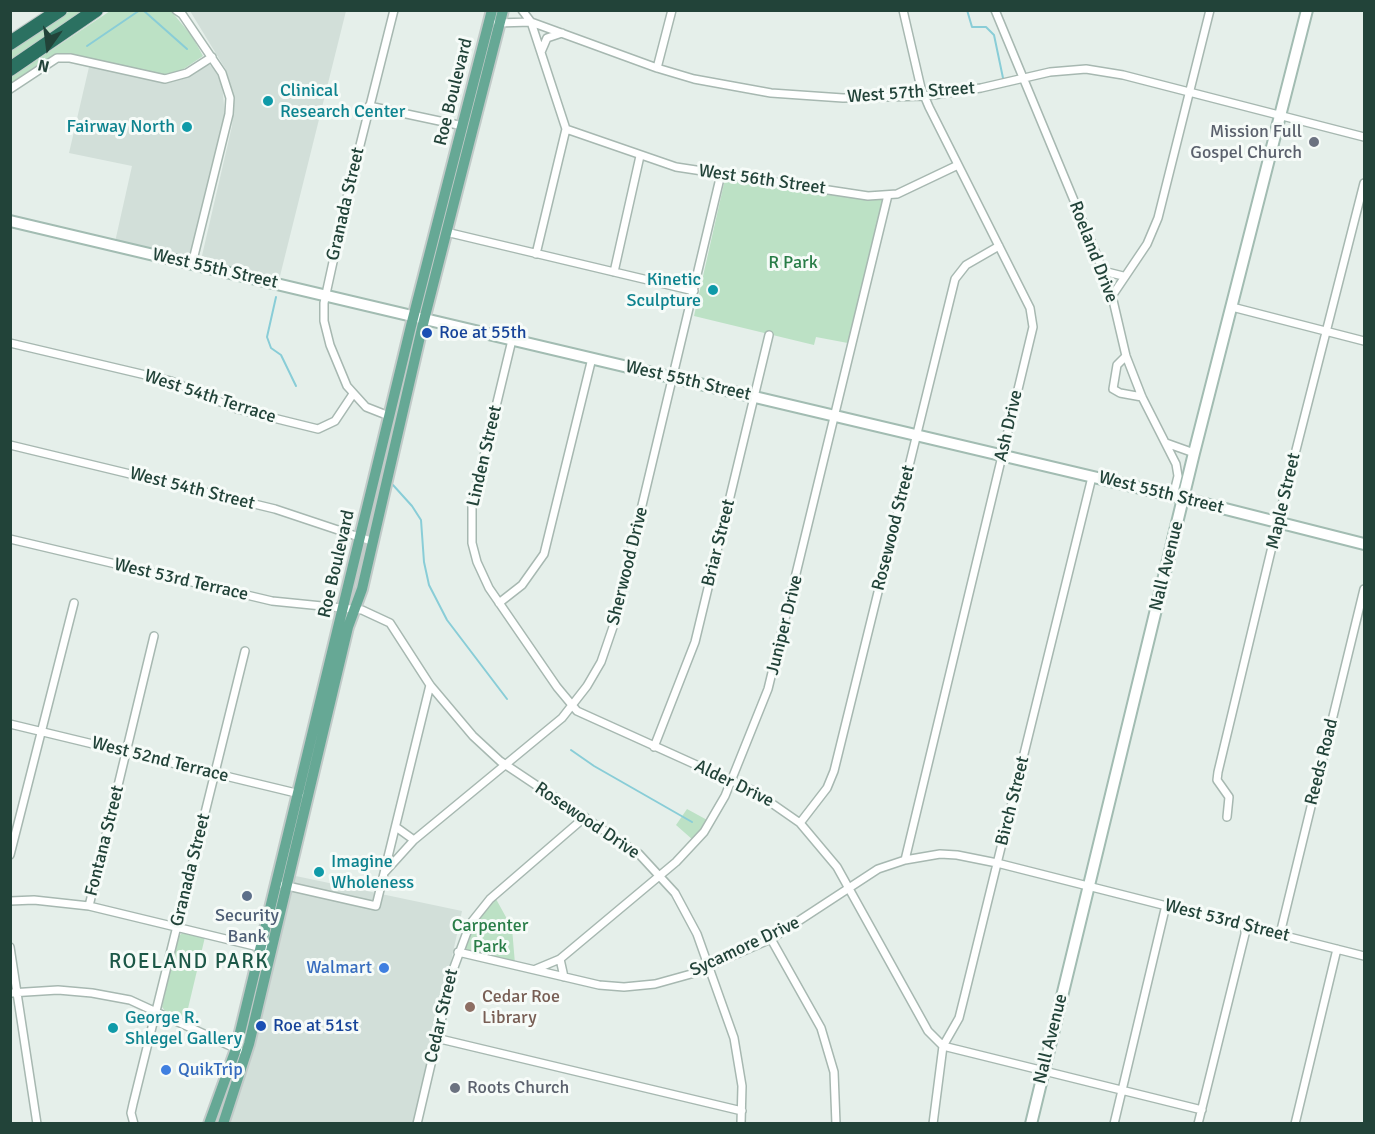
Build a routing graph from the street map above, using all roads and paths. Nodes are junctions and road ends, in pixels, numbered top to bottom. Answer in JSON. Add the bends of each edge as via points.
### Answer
{"nodes":[{"id":1,"x":60,"y":10,"type":"edge"},
{"id":2,"x":96,"y":10,"type":"edge"},
{"id":3,"x":394,"y":10,"type":"edge"},
{"id":4,"x":492,"y":10,"type":"edge"},
{"id":5,"x":503,"y":10,"type":"edge"},
{"id":6,"x":522,"y":10,"type":"edge"},
{"id":7,"x":672,"y":10,"type":"edge"},
{"id":8,"x":903,"y":10,"type":"edge"},
{"id":9,"x":995,"y":10,"type":"edge"},
{"id":10,"x":1210,"y":10,"type":"edge"},
{"id":11,"x":1307,"y":10,"type":"edge"},
{"id":12,"x":180,"y":12,"type":"edge"},
{"id":13,"x":531,"y":22,"type":"junction"},
{"id":14,"x":494,"y":23,"type":"junction"},
{"id":15,"x":562,"y":33,"type":"junction"},
{"id":16,"x":10,"y":43,"type":"edge"},
{"id":17,"x":541,"y":54,"type":"junction"},
{"id":18,"x":212,"y":57,"type":"junction"},
{"id":19,"x":657,"y":68,"type":"junction"},
{"id":20,"x":10,"y":69,"type":"edge"},
{"id":21,"x":1022,"y":79,"type":"junction"},
{"id":22,"x":10,"y":89,"type":"edge"},
{"id":23,"x":1190,"y":92,"type":"junction"},
{"id":24,"x":926,"y":96,"type":"junction"},
{"id":25,"x":369,"y":106,"type":"junction"},
{"id":26,"x":1281,"y":115,"type":"junction"},
{"id":27,"x":463,"y":126,"type":"junction"},
{"id":28,"x":566,"y":129,"type":"junction"},
{"id":29,"x":1365,"y":137,"type":"edge"},
{"id":30,"x":640,"y":156,"type":"junction"},
{"id":31,"x":958,"y":165,"type":"junction"},
{"id":32,"x":721,"y":174,"type":"junction"},
{"id":33,"x":1365,"y":183,"type":"edge"},
{"id":34,"x":888,"y":195,"type":"junction"},
{"id":35,"x":10,"y":221,"type":"edge"},
{"id":36,"x":446,"y":232,"type":"junction"},
{"id":37,"x":999,"y":246,"type":"junction"},
{"id":38,"x":536,"y":254,"type":"junction"},
{"id":39,"x":192,"y":264,"type":"junction"},
{"id":40,"x":1102,"y":271,"type":"junction"},
{"id":41,"x":614,"y":272,"type":"junction"},
{"id":42,"x":1123,"y":276,"type":"junction"},
{"id":43,"x":694,"y":291,"type":"junction"},
{"id":44,"x":325,"y":296,"type":"junction"},
{"id":45,"x":1112,"y":296,"type":"junction"},
{"id":46,"x":1232,"y":307,"type":"junction"},
{"id":47,"x":419,"y":318,"type":"junction"},
{"id":48,"x":1326,"y":331,"type":"junction"},
{"id":49,"x":770,"y":335,"type":"dead end"},
{"id":50,"x":512,"y":340,"type":"junction"},
{"id":51,"x":1365,"y":340,"type":"edge"},
{"id":52,"x":10,"y":343,"type":"edge"},
{"id":53,"x":1126,"y":356,"type":"junction"},
{"id":54,"x":592,"y":358,"type":"junction"},
{"id":55,"x":674,"y":378,"type":"junction"},
{"id":56,"x":353,"y":394,"type":"junction"},
{"id":57,"x":755,"y":397,"type":"junction"},
{"id":58,"x":1142,"y":397,"type":"junction"},
{"id":59,"x":390,"y":416,"type":"junction"},
{"id":60,"x":836,"y":416,"type":"junction"},
{"id":61,"x":917,"y":436,"type":"junction"},
{"id":62,"x":1166,"y":443,"type":"junction"},
{"id":63,"x":10,"y":445,"type":"edge"},
{"id":64,"x":1194,"y":453,"type":"junction"},
{"id":65,"x":1002,"y":455,"type":"junction"},
{"id":66,"x":1092,"y":477,"type":"junction"},
{"id":67,"x":1178,"y":497,"type":"junction"},
{"id":68,"x":1279,"y":523,"type":"junction"},
{"id":69,"x":10,"y":539,"type":"edge"},
{"id":70,"x":366,"y":540,"type":"junction"},
{"id":71,"x":1365,"y":544,"type":"edge"},
{"id":72,"x":1365,"y":590,"type":"edge"},
{"id":73,"x":74,"y":603,"type":"dead end"},
{"id":74,"x":499,"y":603,"type":"junction"},
{"id":75,"x":349,"y":609,"type":"junction"},
{"id":76,"x":154,"y":636,"type":"dead end"},
{"id":77,"x":244,"y":651,"type":"dead end"},
{"id":78,"x":430,"y":685,"type":"junction"},
{"id":79,"x":573,"y":705,"type":"junction"},
{"id":80,"x":10,"y":724,"type":"edge"},
{"id":81,"x":42,"y":732,"type":"junction"},
{"id":82,"x":654,"y":747,"type":"junction"},
{"id":83,"x":126,"y":751,"type":"junction"},
{"id":84,"x":507,"y":765,"type":"junction"},
{"id":85,"x":215,"y":773,"type":"junction"},
{"id":86,"x":732,"y":780,"type":"junction"},
{"id":87,"x":304,"y":795,"type":"junction"},
{"id":88,"x":585,"y":817,"type":"junction"},
{"id":89,"x":1227,"y":817,"type":"dead end"},
{"id":90,"x":800,"y":823,"type":"junction"},
{"id":91,"x":396,"y":827,"type":"junction"},
{"id":92,"x":414,"y":840,"type":"junction"},
{"id":93,"x":10,"y":855,"type":"edge"},
{"id":94,"x":905,"y":860,"type":"junction"},
{"id":95,"x":997,"y":863,"type":"junction"},
{"id":96,"x":385,"y":872,"type":"junction"},
{"id":97,"x":660,"y":875,"type":"junction"},
{"id":98,"x":282,"y":885,"type":"junction"},
{"id":99,"x":1089,"y":885,"type":"junction"},
{"id":100,"x":849,"y":888,"type":"junction"},
{"id":101,"x":10,"y":901,"type":"edge"},
{"id":102,"x":1166,"y":905,"type":"junction"},
{"id":103,"x":89,"y":906,"type":"junction"},
{"id":104,"x":1245,"y":925,"type":"junction"},
{"id":105,"x":177,"y":927,"type":"junction"},
{"id":106,"x":1280,"y":934,"type":"junction"},
{"id":107,"x":771,"y":939,"type":"junction"},
{"id":108,"x":10,"y":947,"type":"edge"},
{"id":109,"x":267,"y":948,"type":"junction"},
{"id":110,"x":1337,"y":949,"type":"junction"},
{"id":111,"x":458,"y":952,"type":"junction"},
{"id":112,"x":1365,"y":956,"type":"edge"},
{"id":113,"x":560,"y":959,"type":"junction"},
{"id":114,"x":710,"y":967,"type":"junction"},
{"id":115,"x":536,"y":969,"type":"junction"},
{"id":116,"x":564,"y":977,"type":"junction"},
{"id":117,"x":14,"y":992,"type":"edge"},
{"id":118,"x":156,"y":1012,"type":"junction"},
{"id":119,"x":436,"y":1038,"type":"junction"},
{"id":120,"x":943,"y":1046,"type":"junction"},
{"id":121,"x":241,"y":1051,"type":"junction"},
{"id":122,"x":1044,"y":1070,"type":"junction"},
{"id":123,"x":1122,"y":1091,"type":"junction"},
{"id":124,"x":1202,"y":1110,"type":"junction"},
{"id":125,"x":742,"y":1111,"type":"junction"},
{"id":126,"x":37,"y":1124,"type":"edge"},
{"id":127,"x":134,"y":1124,"type":"edge"},
{"id":128,"x":210,"y":1124,"type":"edge"},
{"id":129,"x":223,"y":1124,"type":"edge"},
{"id":130,"x":417,"y":1124,"type":"edge"},
{"id":131,"x":741,"y":1124,"type":"edge"},
{"id":132,"x":836,"y":1124,"type":"edge"},
{"id":133,"x":933,"y":1124,"type":"edge"},
{"id":134,"x":1030,"y":1124,"type":"edge"},
{"id":135,"x":1114,"y":1124,"type":"edge"},
{"id":136,"x":1198,"y":1124,"type":"edge"},
{"id":137,"x":1295,"y":1124,"type":"edge"}],
"edges":[{"from":1,"to":16,"type":"highway"},
{"from":2,"to":20,"type":"highway"},
{"from":3,"to":25,"type":"street","name":"Granada Street"},
{"from":4,"to":14,"type":"main road","name":"Roe Boulevard"},
{"from":5,"to":14,"type":"main road","name":"Roe Boulevard"},
{"from":6,"to":13,"type":"street"},
{"from":7,"to":19,"type":"street"},
{"from":8,"to":24,"type":"street","name":"Ash Drive"},
{"from":9,"to":21,"type":"street","name":"Roeland Drive"},
{"from":10,"to":23,"type":"street"},
{"from":11,"to":26,"type":"street","name":"Nall Avenue"},
{"from":12,"to":18,"type":"street"},
{"from":13,"to":14,"type":"street","name":"West 57th Street"},
{"from":13,"to":15,"type":"street","name":"West 57th Street"},
{"from":13,"to":17,"type":"street"},
{"from":14,"to":27,"type":"main road","name":"Roe Boulevard"},
{"from":14,"to":36,"type":"main road","name":"Roe Boulevard"},
{"from":15,"to":17,"type":"street","via":[[547,38]]},
{"from":15,"to":19,"type":"street","name":"West 57th Street"},
{"from":17,"to":28,"type":"street"},
{"from":18,"to":22,"type":"street","via":[[187,73],[165,79],[57,58]]},
{"from":18,"to":39,"type":"street","via":[[227,85],[229,114]]},
{"from":19,"to":24,"type":"street","name":"West 57th Street","via":[[771,93],[843,98]]},
{"from":21,"to":23,"type":"street","name":"West 57th Street","via":[[1086,69]]},
{"from":21,"to":24,"type":"street","name":"West 57th Street"},
{"from":21,"to":40,"type":"street","name":"Roeland Drive"},
{"from":23,"to":26,"type":"street","name":"West 57th Street"},
{"from":23,"to":42,"type":"street","via":[[1154,230]]},
{"from":24,"to":31,"type":"street","name":"Ash Drive"},
{"from":25,"to":27,"type":"street"},
{"from":25,"to":44,"type":"street","name":"Granada Street"},
{"from":26,"to":29,"type":"street","name":"West 57th Street"},
{"from":26,"to":46,"type":"street","name":"Nall Avenue"},
{"from":27,"to":47,"type":"main road","name":"Roe Boulevard"},
{"from":28,"to":30,"type":"street","name":"West 56th Street"},
{"from":28,"to":38,"type":"street"},
{"from":30,"to":32,"type":"street","name":"West 56th Street"},
{"from":30,"to":41,"type":"street"},
{"from":31,"to":34,"type":"street","name":"West 56th Street"},
{"from":31,"to":37,"type":"street","name":"Ash Drive"},
{"from":32,"to":34,"type":"street","name":"West 56th Street","via":[[868,196]]},
{"from":32,"to":43,"type":"street","name":"Sherwood Drive"},
{"from":33,"to":48,"type":"street","name":"Maple Street"},
{"from":34,"to":60,"type":"street","name":"Juniper Drive"},
{"from":35,"to":39,"type":"street","name":"West 55th Street"},
{"from":36,"to":38,"type":"street"},
{"from":36,"to":47,"type":"main road","name":"Roe Boulevard"},
{"from":37,"to":61,"type":"street","name":"Rosewood Street","via":[[966,265],[955,279]]},
{"from":37,"to":65,"type":"street","name":"Ash Drive","via":[[1030,308],[1033,327]]},
{"from":38,"to":41,"type":"street"},
{"from":39,"to":44,"type":"street","name":"West 55th Street"},
{"from":40,"to":42,"type":"street"},
{"from":40,"to":45,"type":"street","name":"Roeland Drive"},
{"from":41,"to":43,"type":"street"},
{"from":42,"to":45,"type":"street"},
{"from":43,"to":55,"type":"street","name":"Sherwood Drive"},
{"from":44,"to":47,"type":"street","name":"West 55th Street"},
{"from":44,"to":56,"type":"street","name":"Granada Street","via":[[324,321],[330,345]]},
{"from":45,"to":53,"type":"street","name":"Roeland Drive"},
{"from":46,"to":48,"type":"street"},
{"from":46,"to":64,"type":"street","name":"Nall Avenue"},
{"from":47,"to":50,"type":"street","name":"West 55th Street"},
{"from":47,"to":59,"type":"main road","name":"Roe Boulevard"},
{"from":47,"to":70,"type":"main road","name":"Roe Boulevard"},
{"from":48,"to":51,"type":"street"},
{"from":48,"to":68,"type":"street","name":"Maple Street"},
{"from":49,"to":57,"type":"street","name":"Briar Street"},
{"from":50,"to":54,"type":"street","name":"West 55th Street"},
{"from":50,"to":74,"type":"street","name":"Linden Street","via":[[470,523],[477,562]]},
{"from":52,"to":56,"type":"street","name":"West 54th Terrace","via":[[171,381],[237,410],[318,429],[335,421]]},
{"from":53,"to":58,"type":"street","name":"Roeland Drive"},
{"from":53,"to":58,"type":"street","via":[[1117,364],[1113,388]]},
{"from":54,"to":55,"type":"street","name":"West 55th Street"},
{"from":54,"to":74,"type":"street","via":[[544,554],[522,585]]},
{"from":55,"to":57,"type":"street","name":"West 55th Street"},
{"from":55,"to":79,"type":"street","name":"Sherwood Drive","via":[[606,649]]},
{"from":56,"to":59,"type":"street","via":[[366,407]]},
{"from":57,"to":60,"type":"street","name":"West 55th Street"},
{"from":57,"to":82,"type":"street","name":"Briar Street","via":[[695,642]]},
{"from":58,"to":62,"type":"street","name":"Roeland Drive"},
{"from":59,"to":70,"type":"main road","name":"Roe Boulevard"},
{"from":60,"to":61,"type":"street","name":"West 55th Street"},
{"from":60,"to":86,"type":"street","name":"Juniper Drive","via":[[768,689]]},
{"from":61,"to":65,"type":"street","name":"West 55th Street"},
{"from":61,"to":90,"type":"street","name":"Rosewood Street","via":[[834,771],[827,789]]},
{"from":62,"to":64,"type":"street"},
{"from":62,"to":67,"type":"street","name":"Roeland Drive","via":[[1176,464]]},
{"from":63,"to":70,"type":"street","name":"West 54th Street","via":[[275,509]]},
{"from":64,"to":67,"type":"street","name":"Nall Avenue"},
{"from":65,"to":66,"type":"street","name":"West 55th Street"},
{"from":65,"to":94,"type":"street","name":"Ash Drive"},
{"from":66,"to":67,"type":"street","name":"West 55th Street"},
{"from":66,"to":95,"type":"street","name":"Birch Street"},
{"from":67,"to":68,"type":"street","name":"West 55th Street"},
{"from":67,"to":99,"type":"street","name":"Nall Avenue"},
{"from":68,"to":71,"type":"street","name":"West 55th Street"},
{"from":68,"to":89,"type":"street","name":"Maple Street","via":[[1218,772],[1217,780],[1229,797]]},
{"from":69,"to":75,"type":"street","name":"West 53rd Terrace","via":[[256,598]]},
{"from":70,"to":75,"type":"main road","name":"Roe Boulevard","via":[[362,588]]},
{"from":72,"to":106,"type":"street","name":"Reeds Road"},
{"from":73,"to":81,"type":"street"},
{"from":74,"to":79,"type":"street","name":"Alder Drive"},
{"from":75,"to":78,"type":"street","name":"Rosewood Drive","via":[[375,614],[390,623]]},
{"from":75,"to":87,"type":"main road","name":"Roe Boulevard"},
{"from":76,"to":83,"type":"street","name":"Fontana Street"},
{"from":77,"to":85,"type":"street","name":"Granada Street"},
{"from":78,"to":84,"type":"street","name":"Rosewood Drive","via":[[473,735]]},
{"from":78,"to":91,"type":"street"},
{"from":79,"to":82,"type":"street","name":"Alder Drive","via":[[582,715]]},
{"from":79,"to":84,"type":"street","name":"Sherwood Drive"},
{"from":80,"to":81,"type":"street","name":"West 52nd Terrace"},
{"from":81,"to":83,"type":"street","name":"West 52nd Terrace"},
{"from":81,"to":93,"type":"street"},
{"from":82,"to":86,"type":"street","name":"Alder Drive"},
{"from":83,"to":85,"type":"street","name":"West 52nd Terrace"},
{"from":83,"to":103,"type":"street","name":"Fontana Street"},
{"from":84,"to":88,"type":"street","name":"Rosewood Drive"},
{"from":84,"to":92,"type":"street","name":"Sherwood Drive"},
{"from":85,"to":87,"type":"street","name":"West 52nd Terrace"},
{"from":85,"to":105,"type":"street","name":"Granada Street"},
{"from":86,"to":90,"type":"street","name":"Alder Drive","via":[[771,801]]},
{"from":86,"to":97,"type":"street","name":"Juniper Drive","via":[[704,832]]},
{"from":87,"to":98,"type":"main road","name":"Roe Boulevard"},
{"from":88,"to":97,"type":"street","name":"Rosewood Drive","via":[[639,854]]},
{"from":88,"to":111,"type":"street","name":"Cedar Street","via":[[484,905],[470,924]]},
{"from":90,"to":100,"type":"street","name":"Alder Drive","via":[[831,857]]},
{"from":91,"to":92,"type":"street"},
{"from":91,"to":96,"type":"street"},
{"from":92,"to":96,"type":"street","name":"Sherwood Drive"},
{"from":94,"to":95,"type":"street","name":"Sycamore Drive","via":[[940,854]]},
{"from":94,"to":100,"type":"street","name":"Sycamore Drive","via":[[878,869]]},
{"from":95,"to":99,"type":"street","name":"Sycamore Drive"},
{"from":95,"to":120,"type":"street","name":"Birch Street","via":[[959,1018]]},
{"from":96,"to":98,"type":"street","via":[[376,906]]},
{"from":97,"to":113,"type":"street","name":"Juniper Drive"},
{"from":97,"to":114,"type":"street","name":"Rosewood Drive","via":[[690,919]]},
{"from":98,"to":109,"type":"main road","name":"Roe Boulevard"},
{"from":99,"to":102,"type":"street","name":"West 53rd Street"},
{"from":99,"to":122,"type":"street","name":"Nall Avenue"},
{"from":100,"to":107,"type":"street","name":"Sycamore Drive"},
{"from":100,"to":120,"type":"street","name":"Alder Drive","via":[[928,1030]]},
{"from":101,"to":103,"type":"street"},
{"from":102,"to":104,"type":"street","name":"West 53rd Street"},
{"from":102,"to":123,"type":"street"},
{"from":103,"to":105,"type":"street"},
{"from":104,"to":106,"type":"street","name":"West 53rd Street"},
{"from":104,"to":124,"type":"street"},
{"from":105,"to":109,"type":"street"},
{"from":105,"to":118,"type":"street","name":"Granada Street"},
{"from":106,"to":110,"type":"street","name":"West 53rd Street"},
{"from":107,"to":114,"type":"street","name":"Sycamore Drive"},
{"from":107,"to":132,"type":"street","via":[[824,1039],[834,1072]]},
{"from":108,"to":117,"type":"street"},
{"from":109,"to":121,"type":"main road","name":"Roe Boulevard"},
{"from":110,"to":112,"type":"street","name":"West 53rd Street"},
{"from":110,"to":137,"type":"street"},
{"from":111,"to":115,"type":"street","name":"Sycamore Drive"},
{"from":111,"to":119,"type":"street","name":"Cedar Street"},
{"from":113,"to":115,"type":"street","name":"Juniper Drive"},
{"from":113,"to":116,"type":"street"},
{"from":114,"to":116,"type":"street","name":"Sycamore Drive","via":[[666,982],[635,987],[599,985]]},
{"from":114,"to":125,"type":"street","name":"Rosewood Drive","via":[[734,1038]]},
{"from":115,"to":116,"type":"street","name":"Sycamore Drive"},
{"from":117,"to":118,"type":"street","via":[[99,993],[130,1000]]},
{"from":117,"to":126,"type":"street"},
{"from":118,"to":121,"type":"street"},
{"from":118,"to":127,"type":"street","name":"Granada Street","via":[[131,1113]]},
{"from":119,"to":125,"type":"street"},
{"from":119,"to":130,"type":"street","name":"Cedar Street"},
{"from":120,"to":122,"type":"street"},
{"from":120,"to":133,"type":"street","name":"Birch Street"},
{"from":121,"to":128,"type":"main road","name":"Roe Boulevard"},
{"from":121,"to":129,"type":"main road","name":"Roe Boulevard"},
{"from":122,"to":123,"type":"street"},
{"from":122,"to":134,"type":"street","name":"Nall Avenue"},
{"from":123,"to":124,"type":"street"},
{"from":123,"to":135,"type":"street"},
{"from":124,"to":136,"type":"street"},
{"from":125,"to":131,"type":"street","name":"Rosewood Drive"}]}
